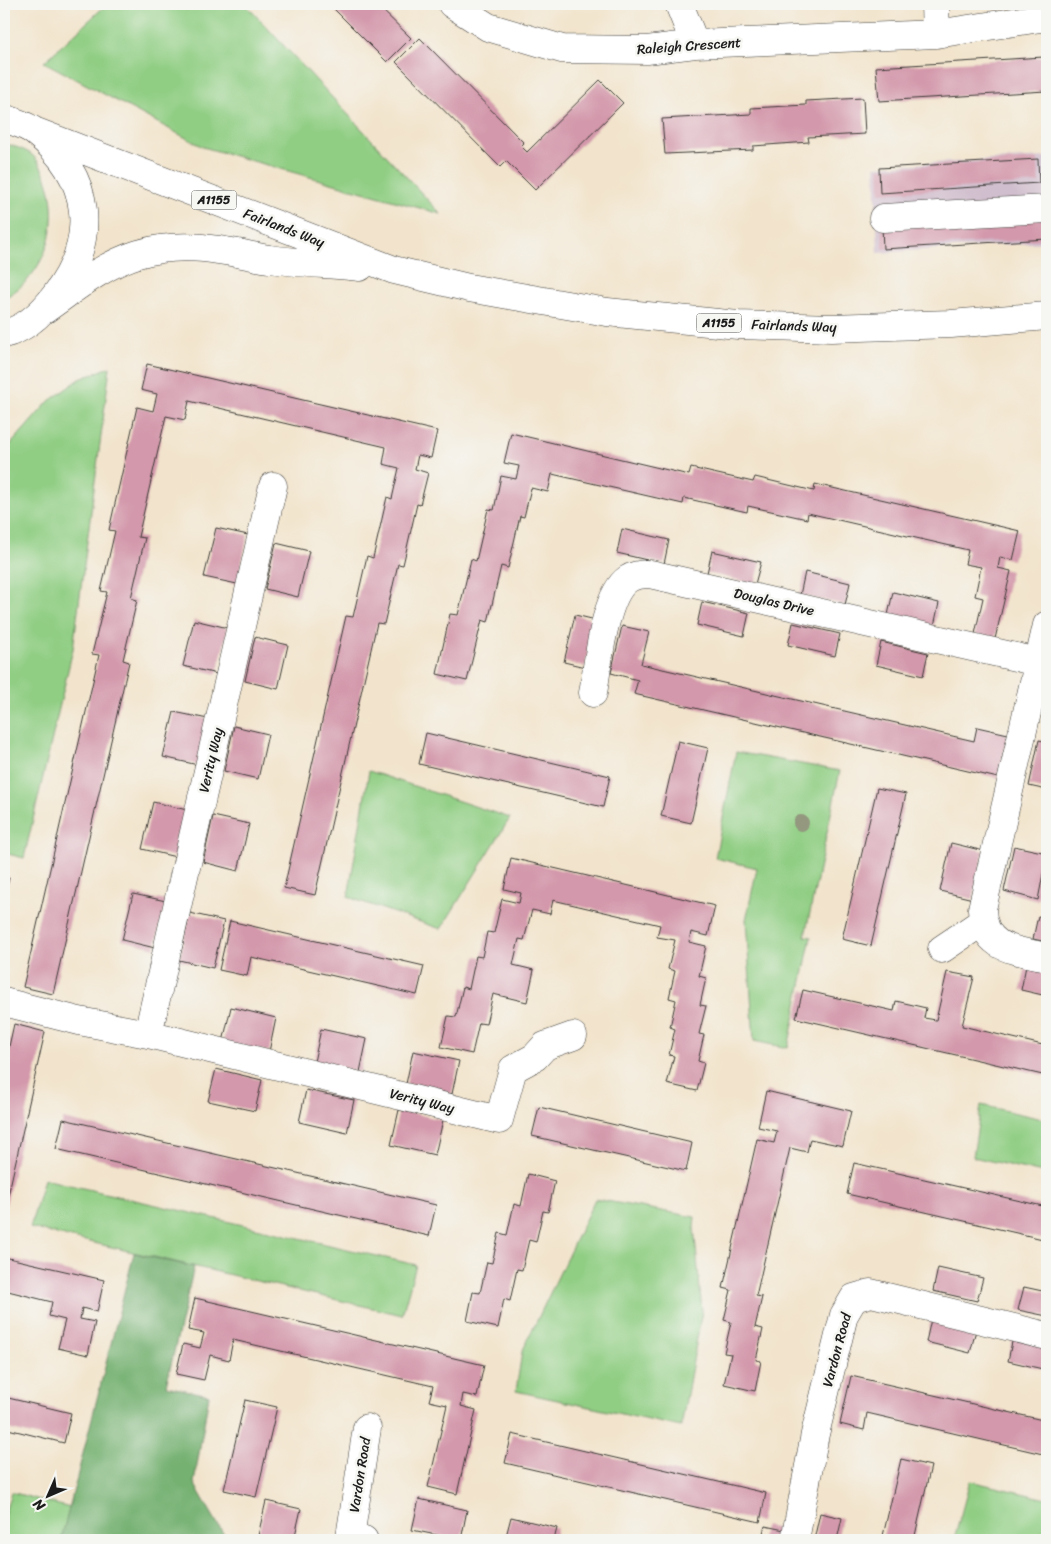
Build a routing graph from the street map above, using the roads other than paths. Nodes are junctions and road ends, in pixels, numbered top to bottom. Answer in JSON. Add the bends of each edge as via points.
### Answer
{"nodes":[{"id":1,"x":452,"y":4,"type":"edge"},
{"id":2,"x":679,"y":4,"type":"edge"},
{"id":3,"x":934,"y":4,"type":"edge"},
{"id":4,"x":1047,"y":17,"type":"edge"},
{"id":5,"x":936,"y":34,"type":"junction"},
{"id":6,"x":695,"y":44,"type":"junction"},
{"id":7,"x":4,"y":118,"type":"edge"},
{"id":8,"x":34,"y":131,"type":"junction"},
{"id":9,"x":1047,"y":209,"type":"edge"},
{"id":10,"x":883,"y":218,"type":"dead end"},
{"id":11,"x":394,"y":270,"type":"junction"},
{"id":12,"x":44,"y":310,"type":"junction"},
{"id":13,"x":1047,"y":316,"type":"edge"},
{"id":14,"x":8,"y":336,"type":"edge"},
{"id":15,"x":273,"y":486,"type":"dead end"},
{"id":16,"x":1047,"y":625,"type":"edge"},
{"id":17,"x":1038,"y":662,"type":"junction"},
{"id":18,"x":593,"y":692,"type":"dead end"},
{"id":19,"x":982,"y":922,"type":"junction"},
{"id":20,"x":942,"y":949,"type":"dead end"},
{"id":21,"x":1047,"y":957,"type":"edge"},
{"id":22,"x":4,"y":1002,"type":"edge"},
{"id":23,"x":148,"y":1034,"type":"junction"},
{"id":24,"x":573,"y":1036,"type":"dead end"},
{"id":25,"x":1047,"y":1336,"type":"edge"},
{"id":26,"x":368,"y":1428,"type":"dead end"},
{"id":27,"x":364,"y":1540,"type":"edge"},
{"id":28,"x":795,"y":1540,"type":"edge"}],
"edges":[{"from":1,"to":6,"type":"street","name":"Raleigh Crescent","via":[[488,26],[562,49],[647,50]]},
{"from":2,"to":6,"type":"street"},
{"from":3,"to":5,"type":"street"},
{"from":4,"to":5,"type":"street","name":"Raleigh Crescent"},
{"from":5,"to":6,"type":"street","name":"Raleigh Crescent"},
{"from":7,"to":8,"type":"street","name":"Fairlands Way"},
{"from":8,"to":11,"type":"street","name":"Fairlands Way","number":"A1155"},
{"from":8,"to":12,"type":"street","via":[[57,153],[74,178],[82,202],[84,227],[70,276]]},
{"from":9,"to":10,"type":"street"},
{"from":11,"to":12,"type":"street","name":"Fairlands Way","number":"A1155","via":[[271,259],[206,247],[170,247],[138,254],[101,269]]},
{"from":11,"to":13,"type":"street","name":"Fairlands Way","number":"A1155","via":[[468,288],[607,312],[738,325],[832,328],[951,324]]},
{"from":12,"to":14,"type":"street","name":"Fairlands Way"},
{"from":15,"to":23,"type":"street","name":"Verity Way"},
{"from":16,"to":17,"type":"street"},
{"from":17,"to":18,"type":"street","name":"Douglas Drive","via":[[644,574],[627,579],[616,591],[609,608]]},
{"from":17,"to":19,"type":"street","via":[[982,909]]},
{"from":19,"to":20,"type":"street"},
{"from":19,"to":21,"type":"street","via":[[997,944]]},
{"from":22,"to":23,"type":"street","name":"Verity Way"},
{"from":23,"to":24,"type":"street","name":"Verity Way","via":[[499,1120],[513,1069],[534,1057],[545,1046]]},
{"from":25,"to":28,"type":"street","name":"Vardon Road","via":[[872,1293],[854,1298],[844,1315],[815,1434]]},
{"from":26,"to":27,"type":"street","name":"Vardon Road","via":[[350,1537]]}]}
